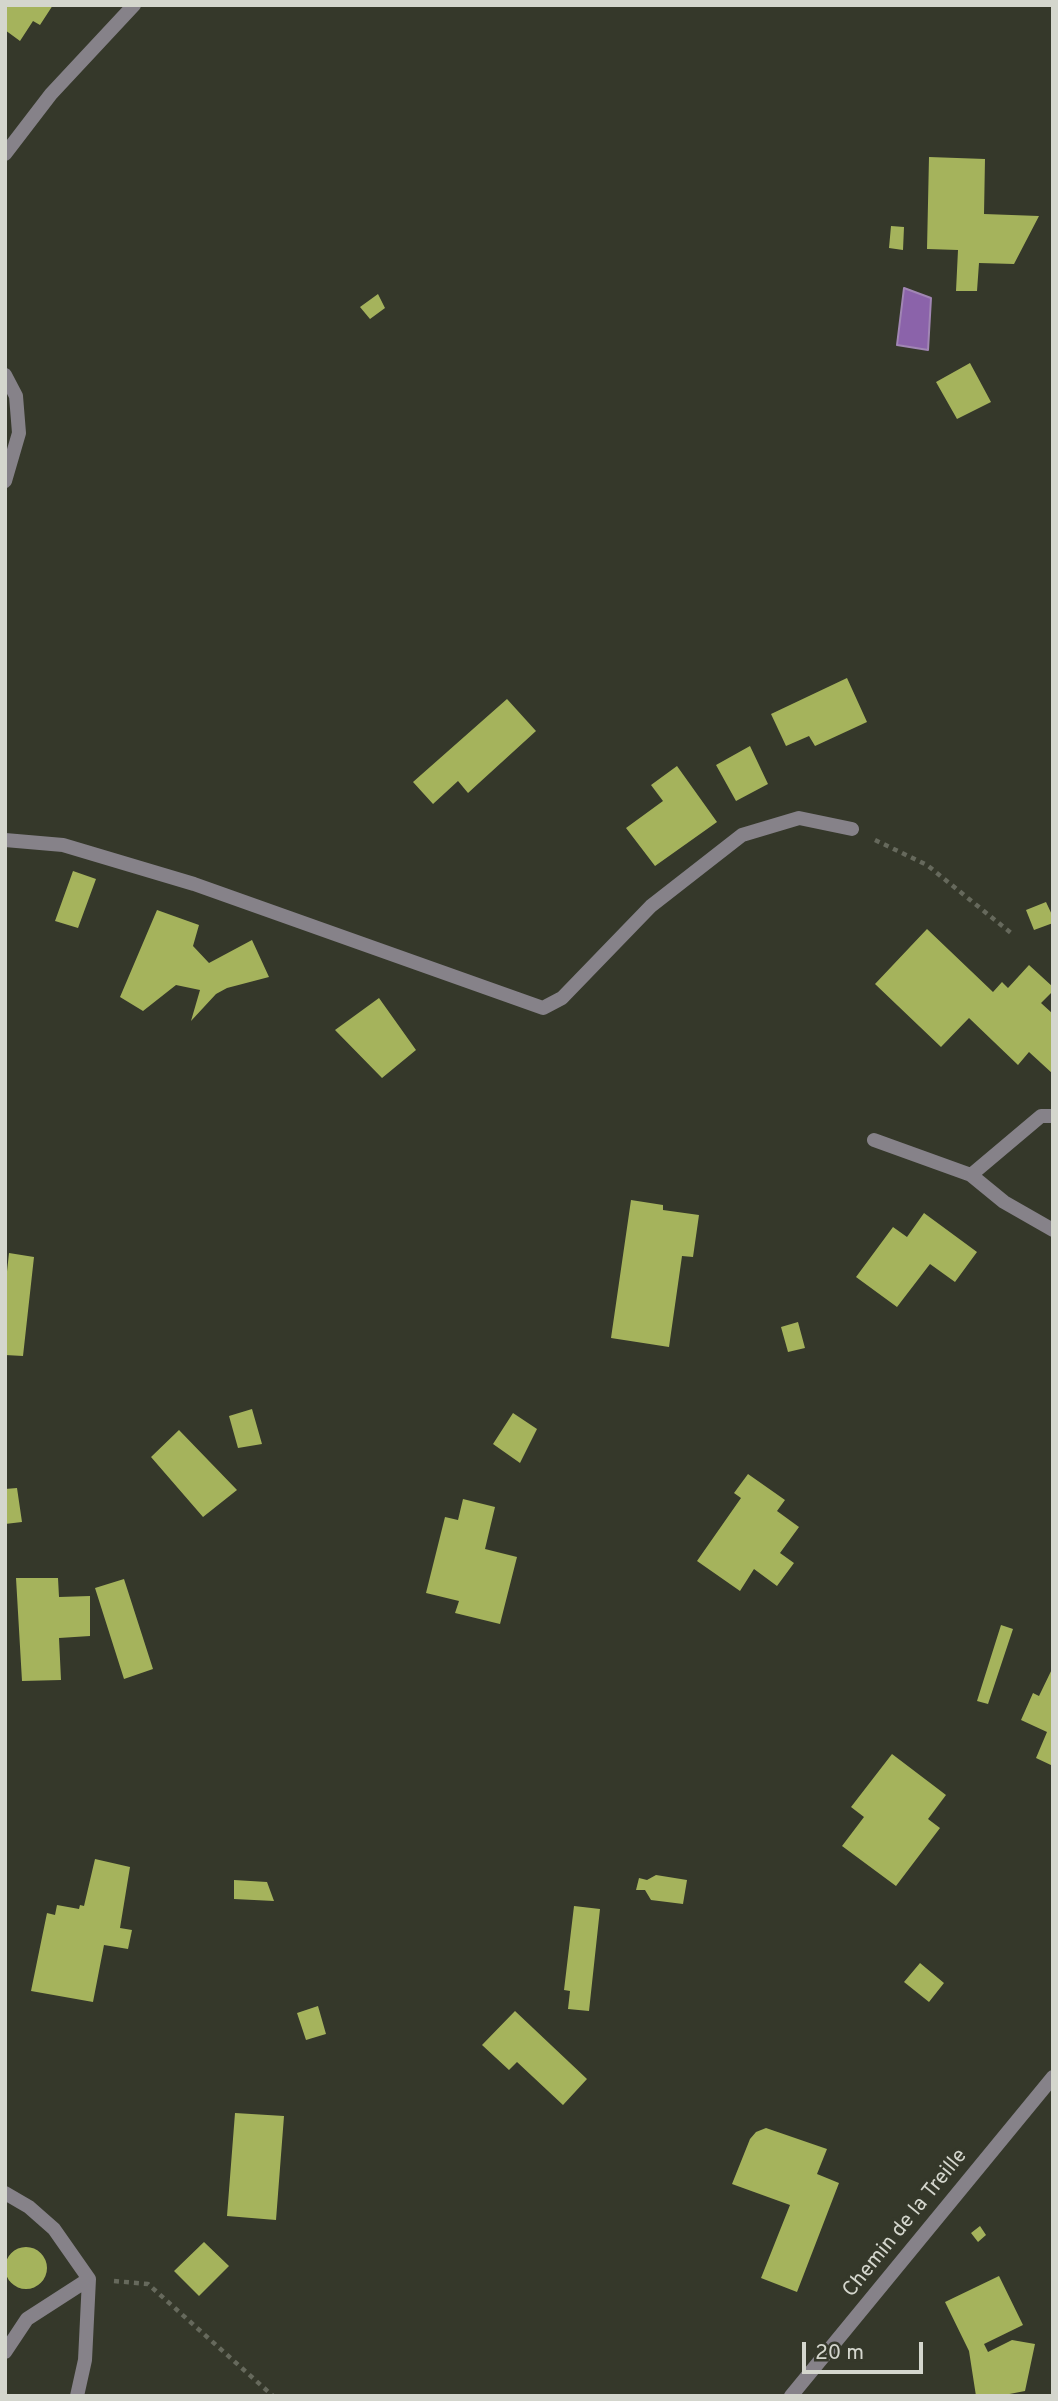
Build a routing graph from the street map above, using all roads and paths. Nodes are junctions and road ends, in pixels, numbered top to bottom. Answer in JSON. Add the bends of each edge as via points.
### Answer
{"nodes":[{"id":1,"x":134,"y":5,"type":"edge"},
{"id":2,"x":5,"y":154,"type":"edge"},
{"id":3,"x":5,"y":374,"type":"edge"},
{"id":4,"x":5,"y":481,"type":"edge"},
{"id":5,"x":852,"y":829,"type":"joint"},
{"id":6,"x":5,"y":840,"type":"edge"},
{"id":7,"x":1011,"y":933,"type":"dead end"},
{"id":8,"x":1053,"y":1116,"type":"edge"},
{"id":9,"x":874,"y":1140,"type":"dead end"},
{"id":10,"x":971,"y":1175,"type":"junction"},
{"id":11,"x":1053,"y":1230,"type":"edge"},
{"id":12,"x":1053,"y":2077,"type":"edge"},
{"id":13,"x":5,"y":2193,"type":"edge"},
{"id":14,"x":89,"y":2278,"type":"junction"},
{"id":15,"x":5,"y":2352,"type":"edge"},
{"id":16,"x":77,"y":2396,"type":"edge"},
{"id":17,"x":273,"y":2396,"type":"edge"},
{"id":18,"x":791,"y":2396,"type":"edge"}],
"edges":[{"from":1,"to":2,"type":"street","via":[[51,94]]},
{"from":3,"to":4,"type":"street","via":[[16,396],[19,433]]},
{"from":5,"to":6,"type":"street","via":[[799,818],[742,835],[651,906],[562,998],[543,1008],[194,884],[63,845]]},
{"from":5,"to":7,"type":"path","via":[[927,865]]},
{"from":8,"to":10,"type":"street","via":[[1041,1116]]},
{"from":9,"to":10,"type":"street"},
{"from":10,"to":11,"type":"street","via":[[1004,1202]]},
{"from":12,"to":18,"type":"street","name":"Chemin de la Treille"},
{"from":13,"to":14,"type":"street","via":[[54,2229]]},
{"from":14,"to":15,"type":"street","via":[[27,2319]]},
{"from":14,"to":16,"type":"street","via":[[85,2360]]},
{"from":14,"to":17,"type":"path","via":[[148,2284]]}]}
